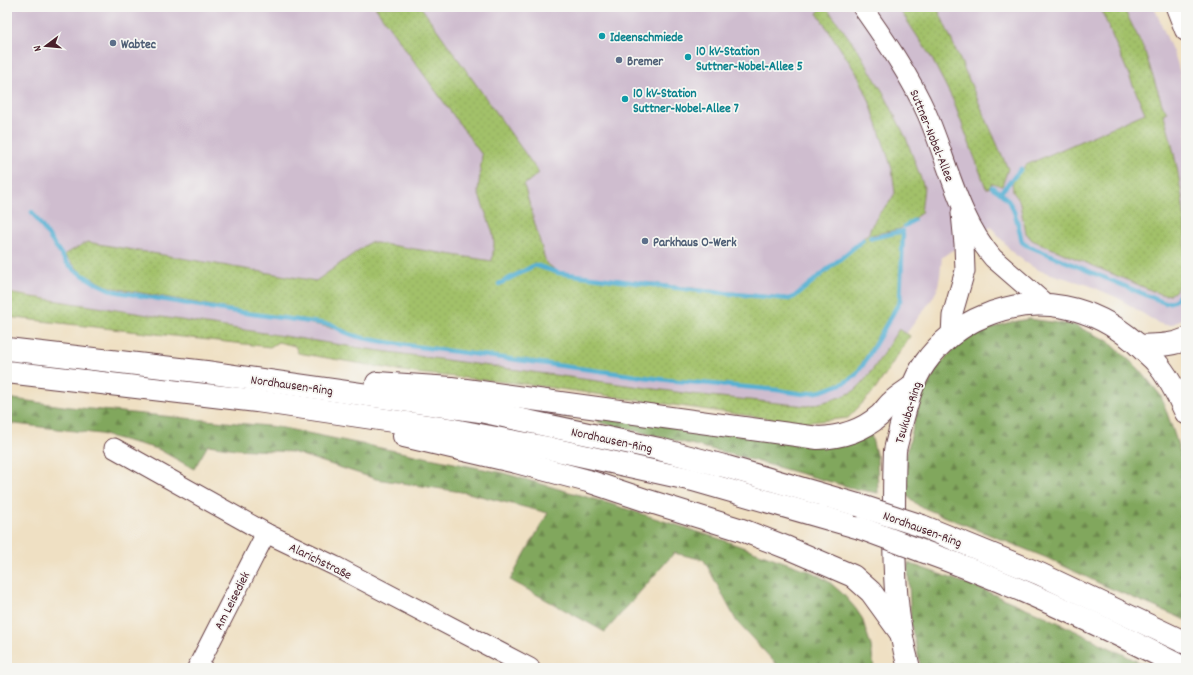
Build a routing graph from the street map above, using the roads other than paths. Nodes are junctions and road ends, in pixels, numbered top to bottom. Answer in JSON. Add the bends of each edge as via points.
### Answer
{"nodes":[{"id":1,"x":862,"y":7,"type":"edge"},
{"id":2,"x":1177,"y":7,"type":"edge"},
{"id":3,"x":1186,"y":30,"type":"edge"},
{"id":4,"x":961,"y":206,"type":"junction"},
{"id":5,"x":1047,"y":305,"type":"junction"},
{"id":6,"x":951,"y":335,"type":"junction"},
{"id":7,"x":1186,"y":339,"type":"edge"},
{"id":8,"x":1140,"y":346,"type":"junction"},
{"id":9,"x":7,"y":350,"type":"edge"},
{"id":10,"x":7,"y":372,"type":"edge"},
{"id":11,"x":206,"y":372,"type":"junction"},
{"id":12,"x":912,"y":387,"type":"junction"},
{"id":13,"x":256,"y":401,"type":"junction"},
{"id":14,"x":1186,"y":413,"type":"edge"},
{"id":15,"x":114,"y":448,"type":"dead end"},
{"id":16,"x":266,"y":533,"type":"junction"},
{"id":17,"x":900,"y":632,"type":"junction"},
{"id":18,"x":1183,"y":642,"type":"edge"},
{"id":19,"x":1181,"y":666,"type":"edge"},
{"id":20,"x":197,"y":668,"type":"edge"},
{"id":21,"x":530,"y":668,"type":"edge"},
{"id":22,"x":909,"y":668,"type":"edge"}],
"edges":[{"from":1,"to":4,"type":"street","name":"Suttner-Nobel-Allee","via":[[909,78],[926,113]]},
{"from":2,"to":3,"type":"main road"},
{"from":4,"to":5,"type":"street","name":"Suttner-Nobel-Allee","via":[[985,249]]},
{"from":4,"to":6,"type":"street","name":"Suttner-Nobel-Allee","via":[[965,271],[952,316]]},
{"from":5,"to":6,"type":"main road","name":"Tsukuba-Ring","via":[[1021,305],[1000,309],[974,320]]},
{"from":5,"to":8,"type":"main road","name":"Tsukuba-Ring","via":[[1068,308],[1102,319]]},
{"from":6,"to":12,"type":"main road","name":"Tsukuba-Ring","via":[[925,363]]},
{"from":7,"to":8,"type":"main road","via":[[1167,345]]},
{"from":8,"to":14,"type":"main road","name":"Tsukuba-Ring","via":[[1168,380]]},
{"from":9,"to":11,"type":"main road","name":"Nordhausen-Ring"},
{"from":10,"to":13,"type":"main road","name":"Nordhausen-Ring"},
{"from":11,"to":12,"type":"main road","via":[[451,388],[818,438],[837,437],[854,432],[878,416],[890,403]]},
{"from":11,"to":18,"type":"main road","name":"Nordhausen-Ring","bridge":true,"via":[[487,412],[659,449],[724,466],[922,526],[1040,574]]},
{"from":12,"to":17,"type":"main road","name":"Tsukuba-Ring","via":[[896,450],[894,561]]},
{"from":13,"to":17,"type":"main road","via":[[588,481],[742,530],[853,576],[871,592]]},
{"from":13,"to":19,"type":"main road","name":"Nordhausen-Ring","bridge":true,"via":[[454,430],[550,448],[693,480],[860,528],[974,570]]},
{"from":15,"to":16,"type":"street","name":"Alarichstraße"},
{"from":16,"to":20,"type":"street","name":"Am Leisediek"},
{"from":16,"to":21,"type":"street","name":"Alarichstraße","via":[[335,566]]},
{"from":17,"to":22,"type":"main road","name":"Tsukuba-Ring"}]}
